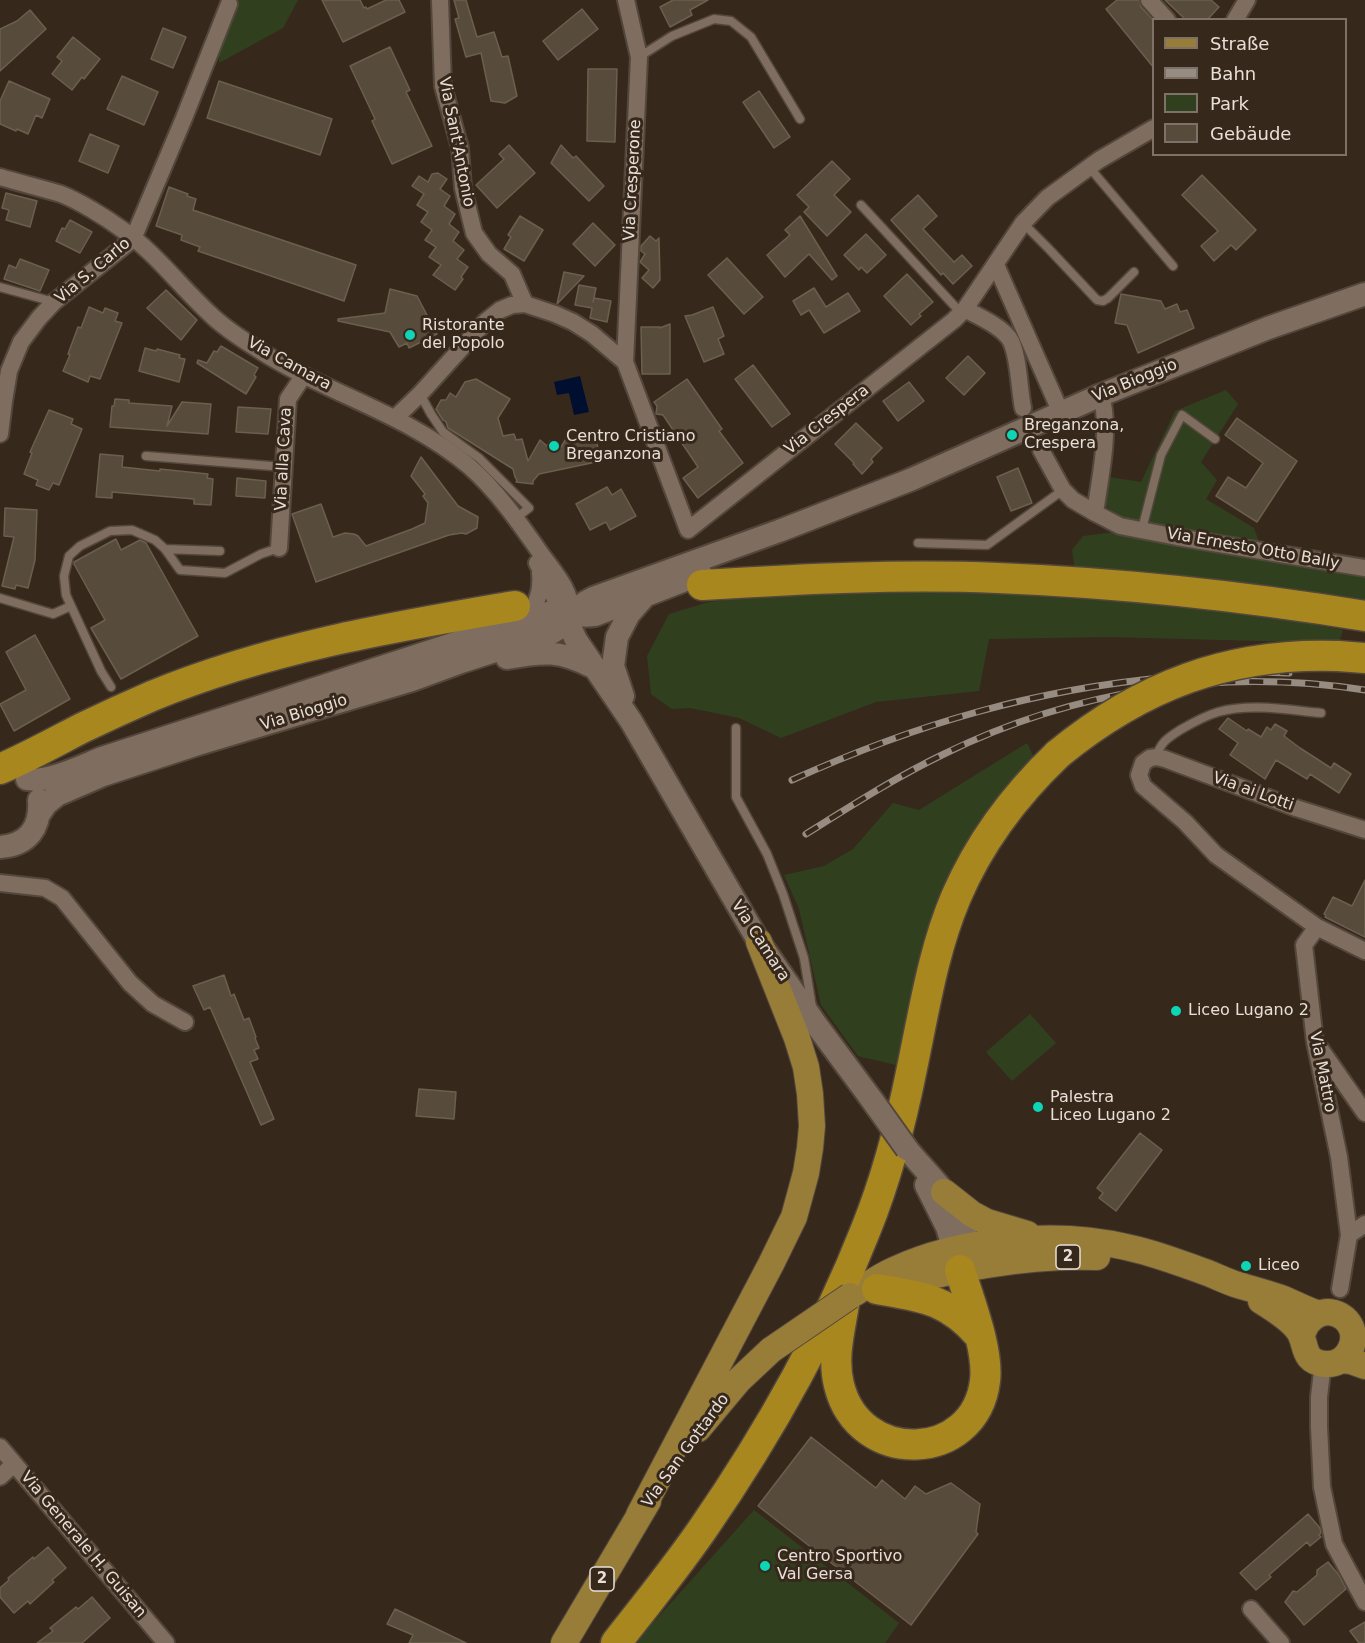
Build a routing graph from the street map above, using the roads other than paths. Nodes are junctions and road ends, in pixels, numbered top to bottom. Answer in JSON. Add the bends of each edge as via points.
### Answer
{"nodes":[{"id":1,"x":440,"y":0,"type":"edge"},
{"id":2,"x":626,"y":0,"type":"edge"},
{"id":3,"x":1149,"y":0,"type":"edge"},
{"id":4,"x":1247,"y":0,"type":"edge"},
{"id":5,"x":229,"y":4,"type":"dead end"},
{"id":6,"x":1165,"y":18,"type":"edge"},
{"id":7,"x":1236,"y":18,"type":"edge"},
{"id":8,"x":639,"y":57,"type":"junction"},
{"id":9,"x":800,"y":119,"type":"dead end"},
{"id":10,"x":1152,"y":129,"type":"edge"},
{"id":11,"x":1089,"y":167,"type":"junction"},
{"id":12,"x":0,"y":177,"type":"edge"},
{"id":13,"x":861,"y":205,"type":"dead end"},
{"id":14,"x":1023,"y":223,"type":"junction"},
{"id":15,"x":133,"y":239,"type":"junction"},
{"id":16,"x":996,"y":265,"type":"junction"},
{"id":17,"x":1173,"y":266,"type":"dead end"},
{"id":18,"x":1134,"y":272,"type":"dead end"},
{"id":19,"x":0,"y":287,"type":"edge"},
{"id":20,"x":1365,"y":294,"type":"edge"},
{"id":21,"x":54,"y":302,"type":"junction"},
{"id":22,"x":525,"y":304,"type":"junction"},
{"id":23,"x":963,"y":311,"type":"junction"},
{"id":24,"x":625,"y":362,"type":"junction"},
{"id":25,"x":304,"y":375,"type":"junction"},
{"id":26,"x":420,"y":394,"type":"junction"},
{"id":27,"x":1101,"y":395,"type":"junction"},
{"id":28,"x":1023,"y":408,"type":"dead end"},
{"id":29,"x":1060,"y":413,"type":"junction"},
{"id":30,"x":395,"y":418,"type":"junction"},
{"id":31,"x":0,"y":434,"type":"edge"},
{"id":32,"x":1215,"y":439,"type":"dead end"},
{"id":33,"x":1041,"y":450,"type":"dead end"},
{"id":34,"x":146,"y":456,"type":"dead end"},
{"id":35,"x":284,"y":467,"type":"junction"},
{"id":36,"x":910,"y":480,"type":"junction"},
{"id":37,"x":1064,"y":490,"type":"junction"},
{"id":38,"x":1095,"y":513,"type":"junction"},
{"id":39,"x":516,"y":518,"type":"junction"},
{"id":40,"x":1142,"y":529,"type":"junction"},
{"id":41,"x":688,"y":530,"type":"joint"},
{"id":42,"x":918,"y":543,"type":"dead end"},
{"id":43,"x":279,"y":548,"type":"joint"},
{"id":44,"x":165,"y":549,"type":"junction"},
{"id":45,"x":220,"y":551,"type":"dead end"},
{"id":46,"x":1365,"y":568,"type":"edge"},
{"id":47,"x":540,"y":569,"type":"junction"},
{"id":48,"x":702,"y":585,"type":"dead end"},
{"id":49,"x":644,"y":597,"type":"junction"},
{"id":50,"x":0,"y":598,"type":"edge"},
{"id":51,"x":71,"y":606,"type":"junction"},
{"id":52,"x":519,"y":614,"type":"junction"},
{"id":53,"x":571,"y":614,"type":"junction"},
{"id":54,"x":1365,"y":616,"type":"edge"},
{"id":55,"x":1351,"y":657,"type":"edge"},
{"id":56,"x":595,"y":668,"type":"junction"},
{"id":57,"x":412,"y":680,"type":"junction"},
{"id":58,"x":111,"y":687,"type":"dead end"},
{"id":59,"x":1321,"y":713,"type":"dead end"},
{"id":60,"x":631,"y":721,"type":"junction"},
{"id":61,"x":736,"y":728,"type":"dead end"},
{"id":62,"x":1150,"y":760,"type":"junction"},
{"id":63,"x":9,"y":773,"type":"edge"},
{"id":64,"x":39,"y":813,"type":"junction"},
{"id":65,"x":1365,"y":830,"type":"edge"},
{"id":66,"x":0,"y":848,"type":"edge"},
{"id":67,"x":0,"y":883,"type":"edge"},
{"id":68,"x":1317,"y":927,"type":"junction"},
{"id":69,"x":759,"y":942,"type":"junction"},
{"id":70,"x":1365,"y":951,"type":"edge"},
{"id":71,"x":185,"y":1022,"type":"dead end"},
{"id":72,"x":814,"y":1023,"type":"junction"},
{"id":73,"x":1315,"y":1042,"type":"junction"},
{"id":74,"x":1365,"y":1113,"type":"edge"},
{"id":75,"x":907,"y":1149,"type":"junction"},
{"id":76,"x":944,"y":1192,"type":"junction"},
{"id":77,"x":1365,"y":1224,"type":"edge"},
{"id":78,"x":1349,"y":1235,"type":"junction"},
{"id":79,"x":1057,"y":1239,"type":"junction"},
{"id":80,"x":960,"y":1256,"type":"junction"},
{"id":81,"x":1177,"y":1263,"type":"junction"},
{"id":82,"x":1236,"y":1284,"type":"junction"},
{"id":83,"x":859,"y":1285,"type":"junction"},
{"id":84,"x":1342,"y":1325,"type":"edge"},
{"id":85,"x":979,"y":1335,"type":"junction"},
{"id":86,"x":1302,"y":1336,"type":"junction"},
{"id":87,"x":1343,"y":1363,"type":"edge"},
{"id":88,"x":0,"y":1447,"type":"edge"},
{"id":89,"x":14,"y":1464,"type":"junction"},
{"id":90,"x":0,"y":1477,"type":"edge"},
{"id":91,"x":639,"y":1515,"type":"junction"},
{"id":92,"x":1365,"y":1602,"type":"edge"},
{"id":93,"x":1251,"y":1609,"type":"dead end"},
{"id":94,"x":166,"y":1643,"type":"edge"},
{"id":95,"x":564,"y":1643,"type":"edge"},
{"id":96,"x":616,"y":1643,"type":"edge"},
{"id":97,"x":1281,"y":1643,"type":"edge"}],
"edges":[{"from":1,"to":22,"type":"street","name":"Via Sant'Antonio","via":[[443,86],[460,148],[463,188],[474,233],[489,254],[512,274]]},
{"from":2,"to":8,"type":"street","name":"Via Cresperone"},
{"from":3,"to":6,"type":"street"},
{"from":4,"to":7,"type":"street"},
{"from":5,"to":15,"type":"street","name":"Via S. Carlo"},
{"from":8,"to":9,"type":"lane","via":[[672,36],[714,19],[731,21],[751,37]]},
{"from":8,"to":24,"type":"street","name":"Via Cresperone"},
{"from":10,"to":11,"type":"street","name":"Via Crespera"},
{"from":11,"to":14,"type":"street","name":"Via Crespera","via":[[1047,198]]},
{"from":11,"to":17,"type":"lane"},
{"from":12,"to":15,"type":"street","name":"Via Camara","via":[[63,195]]},
{"from":13,"to":23,"type":"lane"},
{"from":14,"to":16,"type":"street","name":"Via Crespera"},
{"from":14,"to":18,"type":"lane","via":[[1097,300],[1108,298]]},
{"from":15,"to":21,"type":"street","name":"Via S. Carlo"},
{"from":15,"to":25,"type":"street","name":"Via Camara","via":[[210,314],[256,349]]},
{"from":16,"to":23,"type":"street","name":"Via Crespera"},
{"from":16,"to":29,"type":"street"},
{"from":19,"to":21,"type":"lane"},
{"from":20,"to":27,"type":"main road","name":"Via Bioggio"},
{"from":21,"to":31,"type":"street","name":"Via S. Carlo","via":[[21,342],[9,371]]},
{"from":22,"to":24,"type":"street","name":"Via Cresperone","via":[[573,322]]},
{"from":22,"to":26,"type":"street","via":[[500,310],[486,321]]},
{"from":23,"to":28,"type":"street","via":[[998,329],[1012,344]]},
{"from":23,"to":41,"type":"street","name":"Via Crespera"},
{"from":24,"to":41,"type":"street","name":"Via Cresperone"},
{"from":25,"to":30,"type":"street","name":"Via Camara"},
{"from":25,"to":35,"type":"street","name":"Via alla Cava","via":[[288,399]]},
{"from":26,"to":30,"type":"street"},
{"from":26,"to":39,"type":"lane","via":[[443,432],[478,458],[529,508]]},
{"from":27,"to":29,"type":"main road","name":"Via Bioggio"},
{"from":27,"to":38,"type":"street","via":[[1105,430]]},
{"from":29,"to":36,"type":"main road","name":"Via Bioggio"},
{"from":30,"to":39,"type":"street","name":"Via Camara","via":[[470,467]]},
{"from":32,"to":40,"type":"lane","via":[[1182,415],[1161,455]]},
{"from":33,"to":37,"type":"street"},
{"from":34,"to":35,"type":"lane"},
{"from":35,"to":43,"type":"street","name":"Via alla Cava"},
{"from":36,"to":49,"type":"main road","name":"Via Bioggio","via":[[772,544]]},
{"from":36,"to":53,"type":"main road","name":"Via Bioggio","via":[[592,598]]},
{"from":37,"to":38,"type":"street"},
{"from":37,"to":42,"type":"lane","via":[[987,545]]},
{"from":38,"to":40,"type":"street","name":"Via Ernesto Otto Bally","via":[[1120,526]]},
{"from":39,"to":47,"type":"street","name":"Via Camara"},
{"from":39,"to":53,"type":"street","name":"Via Camara","via":[[568,594]]},
{"from":40,"to":46,"type":"street","name":"Via Ernesto Otto Bally"},
{"from":43,"to":44,"type":"lane","via":[[225,573],[180,570]]},
{"from":44,"to":45,"type":"lane"},
{"from":44,"to":51,"type":"lane","via":[[132,530],[110,531],[80,546],[69,556],[64,576]]},
{"from":47,"to":52,"type":"street","via":[[539,597],[532,610]]},
{"from":47,"to":53,"type":"street","name":"Via Camara","via":[[558,605]]},
{"from":48,"to":54,"type":"highway","via":[[807,579],[998,578],[1174,590]]},
{"from":49,"to":53,"type":"main road","name":"Via Bioggio","via":[[595,615]]},
{"from":49,"to":60,"type":"main road","via":[[617,637],[613,666]]},
{"from":50,"to":51,"type":"lane","via":[[52,614]]},
{"from":51,"to":58,"type":"lane"},
{"from":52,"to":53,"type":"main road","name":"Via Bioggio"},
{"from":52,"to":63,"type":"main road","name":"Via Bioggio","via":[[46,778],[33,780]]},
{"from":52,"to":63,"type":"highway","via":[[389,628],[229,669],[84,727],[26,759]]},
{"from":53,"to":56,"type":"main road","name":"Via Camara","via":[[571,629]]},
{"from":53,"to":57,"type":"main road","name":"Via Bioggio","via":[[558,630]]},
{"from":53,"to":60,"type":"main road","name":"Via Camara","via":[[585,628]]},
{"from":55,"to":83,"type":"highway","bridge":true,"via":[[1254,660],[1215,669],[1152,692],[1081,735],[1038,773],[1004,812],[955,899],[938,949],[900,1126],[867,1226]]},
{"from":56,"to":57,"type":"main road","via":[[569,656],[542,653]]},
{"from":56,"to":60,"type":"main road","name":"Via Camara"},
{"from":57,"to":64,"type":"main road","name":"Via Bioggio","via":[[103,775],[57,795]]},
{"from":59,"to":62,"type":"lane","via":[[1263,708],[1216,712],[1167,739]]},
{"from":60,"to":69,"type":"main road","name":"Via Camara"},
{"from":61,"to":72,"type":"lane","via":[[736,798],[767,854],[783,894],[804,958]]},
{"from":62,"to":65,"type":"street","name":"Via ai Lotti","via":[[1165,759]]},
{"from":62,"to":68,"type":"street","via":[[1139,775],[1143,786],[1216,855]]},
{"from":63,"to":64,"type":"main road","via":[[35,789]]},
{"from":64,"to":66,"type":"main road","name":"Via Bioggio","via":[[30,834],[21,842]]},
{"from":67,"to":71,"type":"street","via":[[45,888],[62,898],[130,983],[153,1004]]},
{"from":68,"to":70,"type":"street"},
{"from":68,"to":73,"type":"street","name":"Via Mattro","via":[[1304,945]]},
{"from":69,"to":72,"type":"main road","name":"Via Camara"},
{"from":69,"to":91,"type":"main road","via":[[806,1067],[812,1126],[806,1173],[794,1217]]},
{"from":72,"to":75,"type":"main road","name":"Via Camara","bridge":true},
{"from":73,"to":74,"type":"street"},
{"from":73,"to":78,"type":"street","name":"Via Mattro","via":[[1339,1157]]},
{"from":75,"to":76,"type":"main road","name":"Via Camara"},
{"from":75,"to":80,"type":"main road","name":"Via Camara"},
{"from":76,"to":79,"type":"main road","via":[[987,1222]]},
{"from":76,"to":80,"type":"main road","name":"Via Camara","via":[[964,1223],[966,1234]]},
{"from":77,"to":78,"type":"street"},
{"from":78,"to":84,"type":"street","name":"Via Mattro","via":[[1340,1289]]},
{"from":79,"to":80,"type":"main road","name":"Via San Gottardo","number":"2","via":[[1007,1241]]},
{"from":79,"to":81,"type":"main road","name":"Via San Gottardo","number":"2","via":[[1125,1246]]},
{"from":80,"to":81,"type":"main road","name":"Via San Gottardo","number":"2","via":[[1010,1261],[1068,1257]]},
{"from":80,"to":83,"type":"main road","name":"Via San Gottardo","number":"2","via":[[914,1261]]},
{"from":80,"to":85,"type":"highway"},
{"from":81,"to":82,"type":"main road","name":"Via San Gottardo","number":"2"},
{"from":82,"to":84,"type":"main road","name":"Via San Gottardo","number":"2"},
{"from":82,"to":86,"type":"main road","name":"Via San Gottardo","number":"2","via":[[1282,1316]]},
{"from":83,"to":85,"type":"highway","via":[[945,1305]]},
{"from":83,"to":85,"type":"highway","via":[[836,1357],[838,1384],[852,1415],[877,1437],[898,1444],[921,1445],[941,1439],[966,1421],[979,1404],[985,1381]]},
{"from":83,"to":91,"type":"main road","name":"Via San Gottardo","number":"2","bridge":true,"via":[[771,1350],[739,1380],[677,1457]]},
{"from":83,"to":96,"type":"highway","via":[[807,1359],[701,1532]]},
{"from":84,"to":86,"type":"main road","via":[[1307,1323]]},
{"from":84,"to":87,"type":"main road","via":[[1352,1346]]},
{"from":86,"to":87,"type":"main road","via":[[1310,1357]]},
{"from":87,"to":92,"type":"street","via":[[1319,1397],[1322,1487],[1334,1544]]},
{"from":88,"to":89,"type":"street","name":"Via Generale H. Guisan"},
{"from":89,"to":90,"type":"street"},
{"from":89,"to":94,"type":"street","name":"Via Generale H. Guisan"},
{"from":91,"to":95,"type":"main road","name":"Via San Gottardo","number":"2"},
{"from":93,"to":97,"type":"street"}]}
